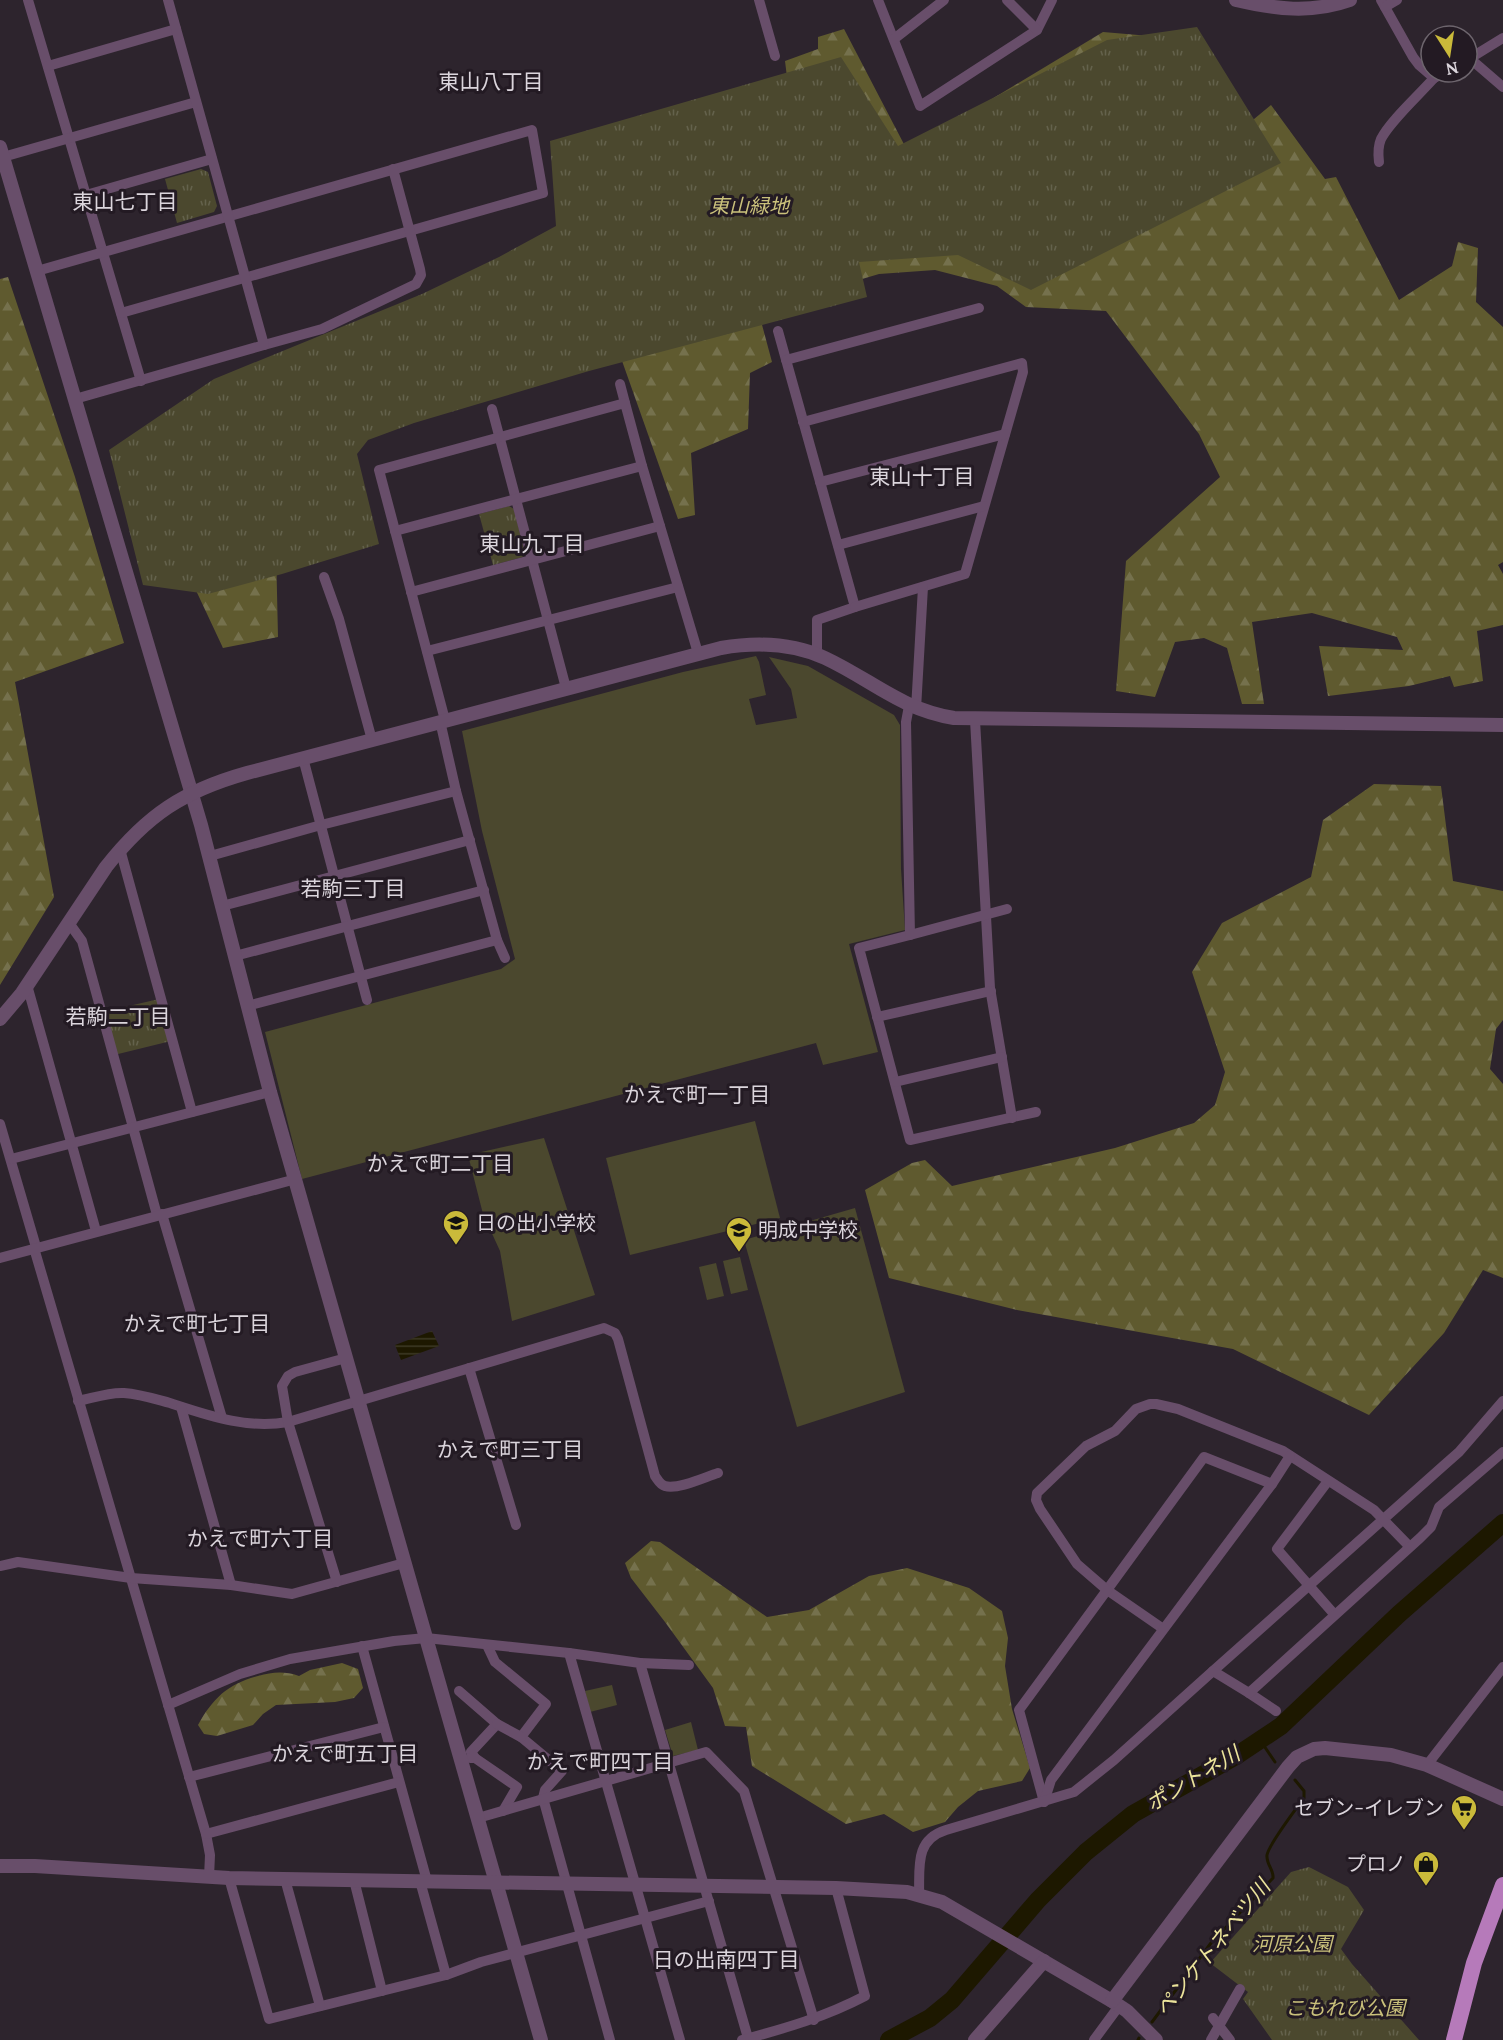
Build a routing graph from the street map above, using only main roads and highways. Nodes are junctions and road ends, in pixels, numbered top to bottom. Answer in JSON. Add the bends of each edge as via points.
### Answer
{"nodes":[{"id":1,"x":1503,"y":1885,"type":"edge"},
{"id":2,"x":1454,"y":2040,"type":"edge"}],
"edges":[{"from":1,"to":2,"type":"highway","via":[[1474,1963]]}]}
